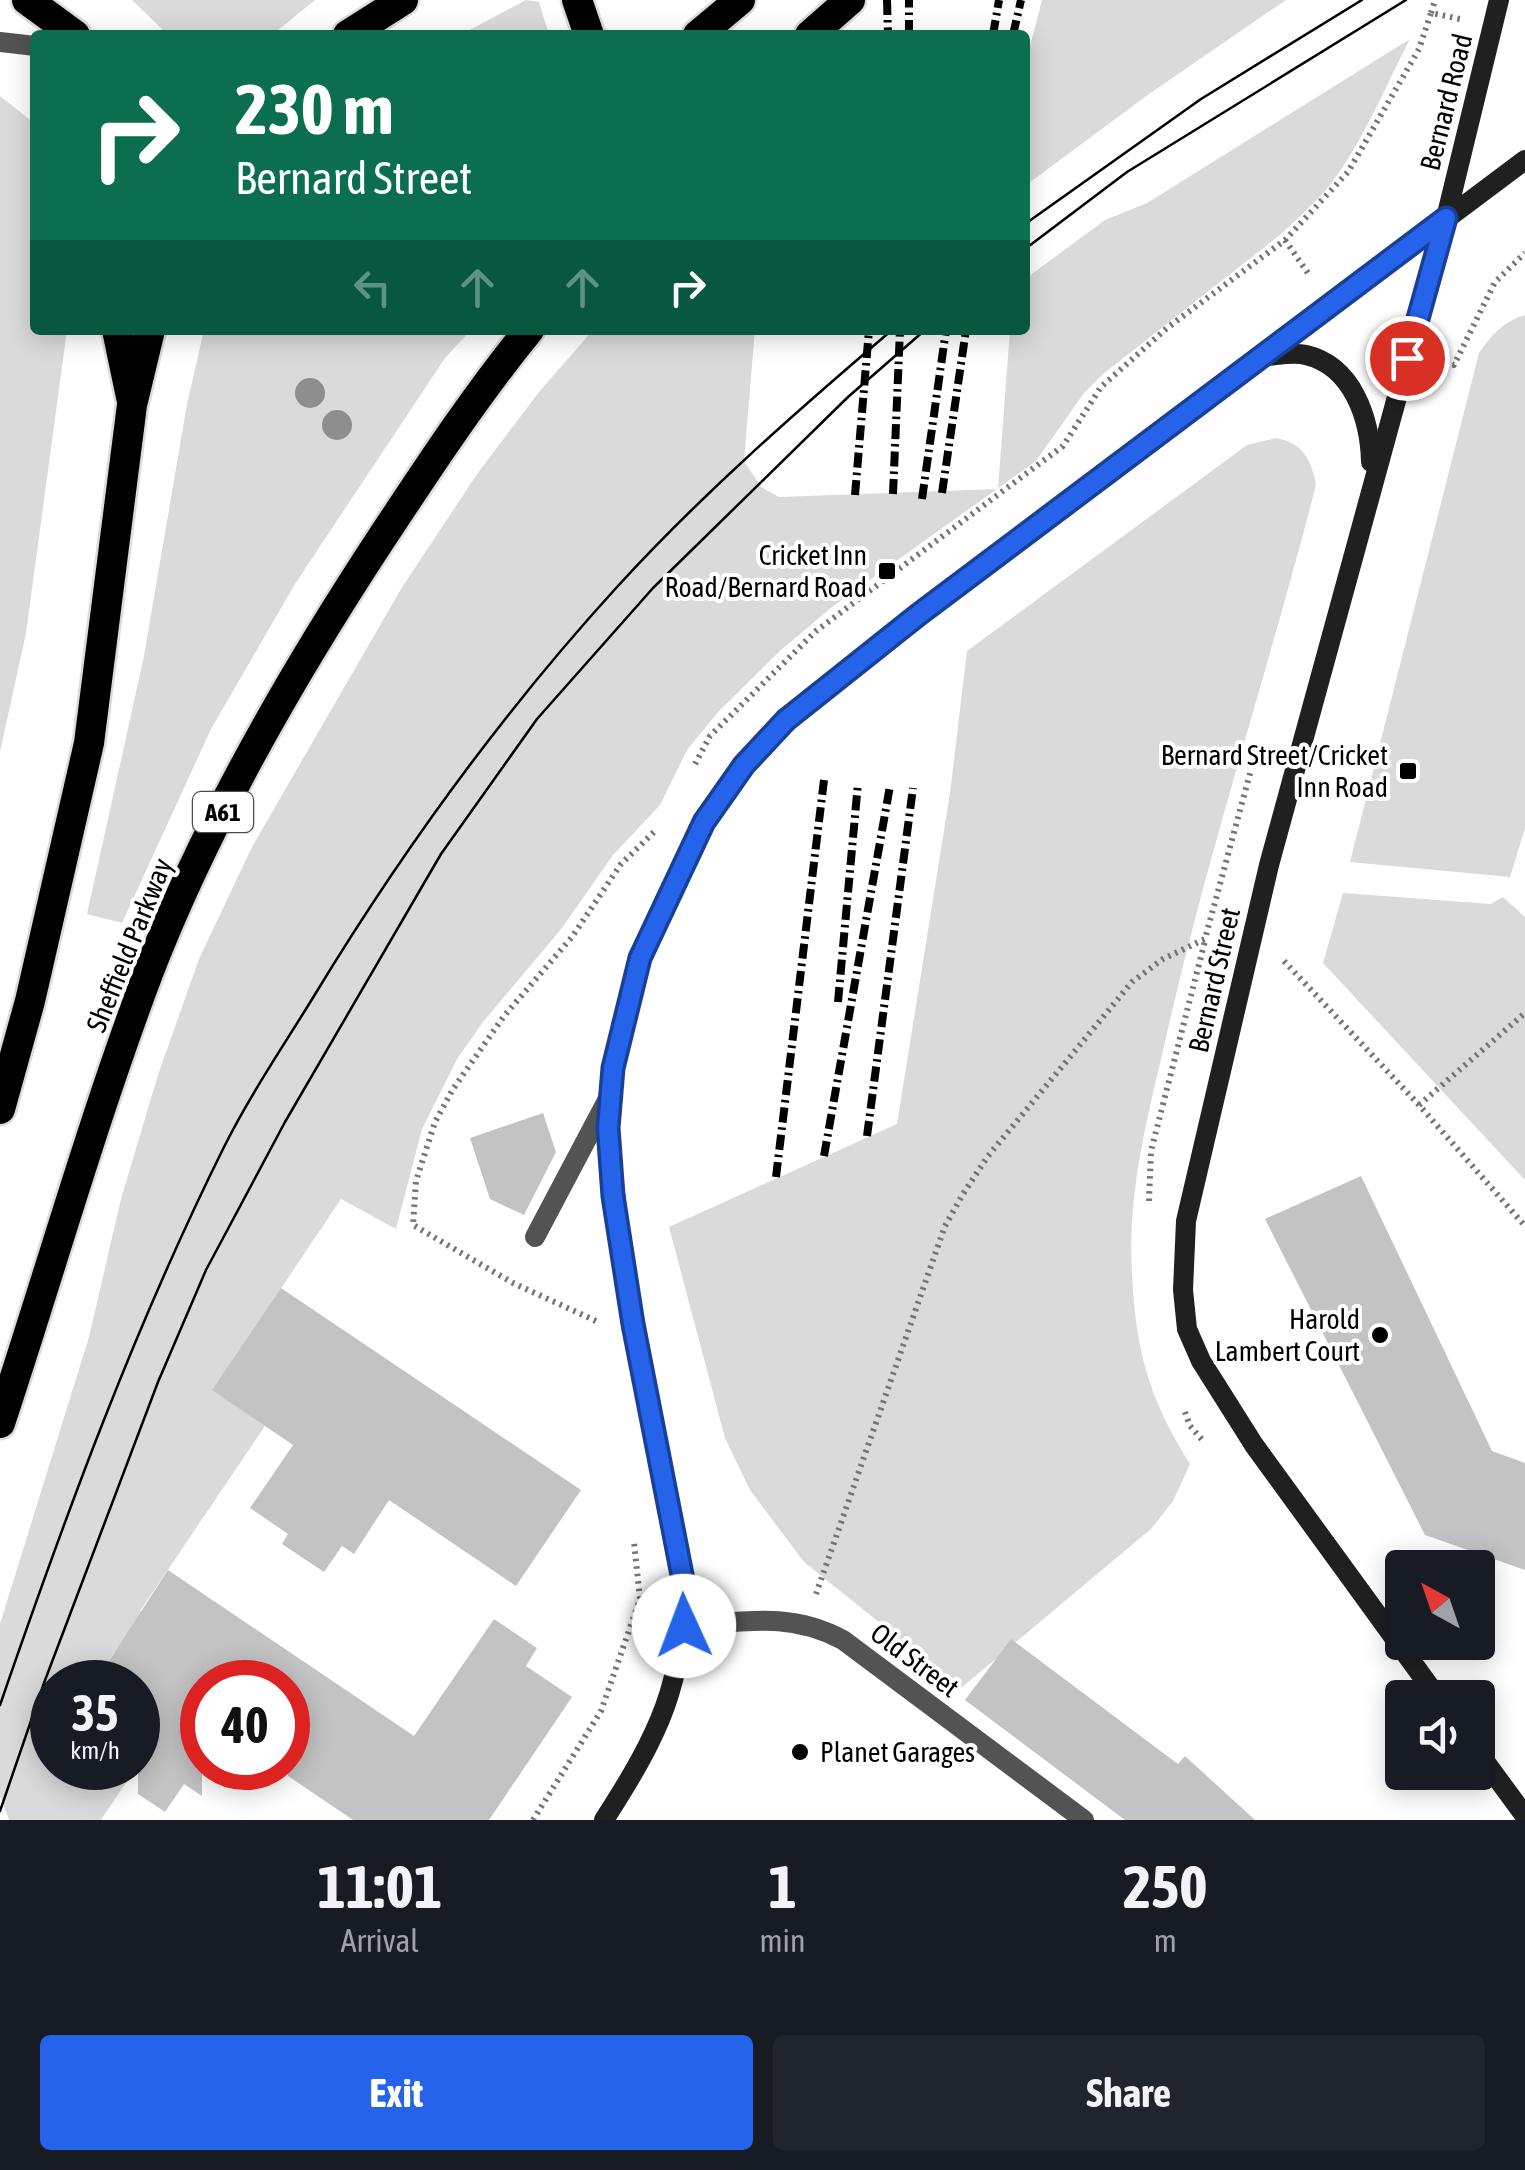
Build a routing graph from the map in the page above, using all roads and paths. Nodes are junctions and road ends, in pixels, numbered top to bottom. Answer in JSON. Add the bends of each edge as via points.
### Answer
{"nodes":[{"id":1,"x":11,"y":0,"type":"edge"},
{"id":2,"x":27,"y":0,"type":"edge"},
{"id":3,"x":403,"y":0,"type":"edge"},
{"id":4,"x":577,"y":0,"type":"edge"},
{"id":5,"x":740,"y":0,"type":"edge"},
{"id":6,"x":850,"y":0,"type":"edge"},
{"id":7,"x":1436,"y":0,"type":"edge"},
{"id":8,"x":1499,"y":0,"type":"edge"},
{"id":9,"x":1431,"y":13,"type":"junction"},
{"id":10,"x":1492,"y":26,"type":"junction"},
{"id":11,"x":32,"y":30,"type":"edge"},
{"id":12,"x":68,"y":30,"type":"edge"},
{"id":13,"x":356,"y":30,"type":"edge"},
{"id":14,"x":586,"y":30,"type":"edge"},
{"id":15,"x":704,"y":30,"type":"edge"},
{"id":16,"x":816,"y":30,"type":"edge"},
{"id":17,"x":0,"y":42,"type":"edge"},
{"id":18,"x":30,"y":45,"type":"edge"},
{"id":19,"x":1525,"y":160,"type":"edge"},
{"id":20,"x":1446,"y":218,"type":"junction"},
{"id":21,"x":117,"y":335,"type":"edge"},
{"id":22,"x":149,"y":335,"type":"edge"},
{"id":23,"x":526,"y":335,"type":"edge"},
{"id":24,"x":1264,"y":356,"type":"junction"},
{"id":25,"x":132,"y":405,"type":"junction"},
{"id":26,"x":1371,"y":489,"type":"junction"},
{"id":27,"x":1300,"y":754,"type":"junction"},
{"id":28,"x":691,"y":770,"type":"dead end"},
{"id":29,"x":664,"y":822,"type":"dead end"},
{"id":30,"x":1254,"y":930,"type":"junction"},
{"id":31,"x":1525,"y":1013,"type":"edge"},
{"id":32,"x":6,"y":1076,"type":"edge"},
{"id":33,"x":609,"y":1097,"type":"junction"},
{"id":34,"x":1419,"y":1105,"type":"junction"},
{"id":35,"x":0,"y":1109,"type":"edge"},
{"id":36,"x":1525,"y":1226,"type":"edge"},
{"id":37,"x":534,"y":1237,"type":"dead end"},
{"id":38,"x":600,"y":1339,"type":"dead end"},
{"id":39,"x":0,"y":1422,"type":"edge"},
{"id":40,"x":632,"y":1523,"type":"dead end"},
{"id":41,"x":806,"y":1623,"type":"junction"},
{"id":42,"x":684,"y":1626,"type":"junction"},
{"id":43,"x":1425,"y":1680,"type":"edge"},
{"id":44,"x":1495,"y":1775,"type":"edge"},
{"id":45,"x":1525,"y":1816,"type":"edge"},
{"id":46,"x":533,"y":1820,"type":"edge"},
{"id":47,"x":604,"y":1820,"type":"edge"},
{"id":48,"x":1084,"y":1820,"type":"edge"}],
"edges":[{"from":1,"to":11,"type":"highway"},
{"from":2,"to":12,"type":"highway"},
{"from":3,"to":13,"type":"highway"},
{"from":4,"to":14,"type":"highway"},
{"from":5,"to":15,"type":"highway"},
{"from":6,"to":16,"type":"highway"},
{"from":7,"to":9,"type":"path"},
{"from":8,"to":10,"type":"main road","name":"Bernard Road"},
{"from":9,"to":10,"type":"path"},
{"from":9,"to":28,"type":"path","via":[[1419,49],[1348,172],[1285,240],[1101,386],[1063,446],[816,630],[710,736]]},
{"from":10,"to":20,"type":"main road","name":"Bernard Road"},
{"from":17,"to":18,"type":"street"},
{"from":19,"to":20,"type":"main road"},
{"from":20,"to":24,"type":"main road"},
{"from":20,"to":26,"type":"main road","name":"Bernard Street"},
{"from":21,"to":25,"type":"highway"},
{"from":22,"to":25,"type":"highway"},
{"from":23,"to":39,"type":"highway","name":"Sheffield Parkway","number":"A61","via":[[452,432],[344,596],[204,848],[116,1063]]},
{"from":24,"to":26,"type":"main road","via":[[1301,353],[1324,360],[1344,378],[1370,439]]},
{"from":24,"to":33,"type":"main road","via":[[918,615],[766,740],[704,822],[653,926],[629,992]]},
{"from":25,"to":32,"type":"highway","via":[[89,744],[30,1001]]},
{"from":26,"to":27,"type":"main road","name":"Bernard Street"},
{"from":27,"to":30,"type":"main road","name":"Bernard Street"},
{"from":27,"to":41,"type":"path","via":[[1256,748],[1205,940],[1132,982],[988,1156],[945,1226]]},
{"from":29,"to":38,"type":"path","via":[[621,864],[572,938],[504,1016],[453,1089],[416,1181],[413,1226],[596,1321]]},
{"from":30,"to":34,"type":"path"},
{"from":30,"to":43,"type":"main road","name":"Bernard Street","via":[[1186,1221],[1187,1329],[1254,1445]]},
{"from":31,"to":34,"type":"path"},
{"from":32,"to":35,"type":"highway"},
{"from":33,"to":37,"type":"street"},
{"from":33,"to":42,"type":"main road","via":[[620,1242],[683,1580]]},
{"from":34,"to":36,"type":"path"},
{"from":40,"to":46,"type":"path","via":[[640,1599],[601,1711]]},
{"from":41,"to":42,"type":"street","name":"Old Street"},
{"from":41,"to":48,"type":"street","name":"Old Street","via":[[843,1640]]},
{"from":42,"to":47,"type":"main road","via":[[657,1732]]},
{"from":44,"to":45,"type":"main road"}]}
